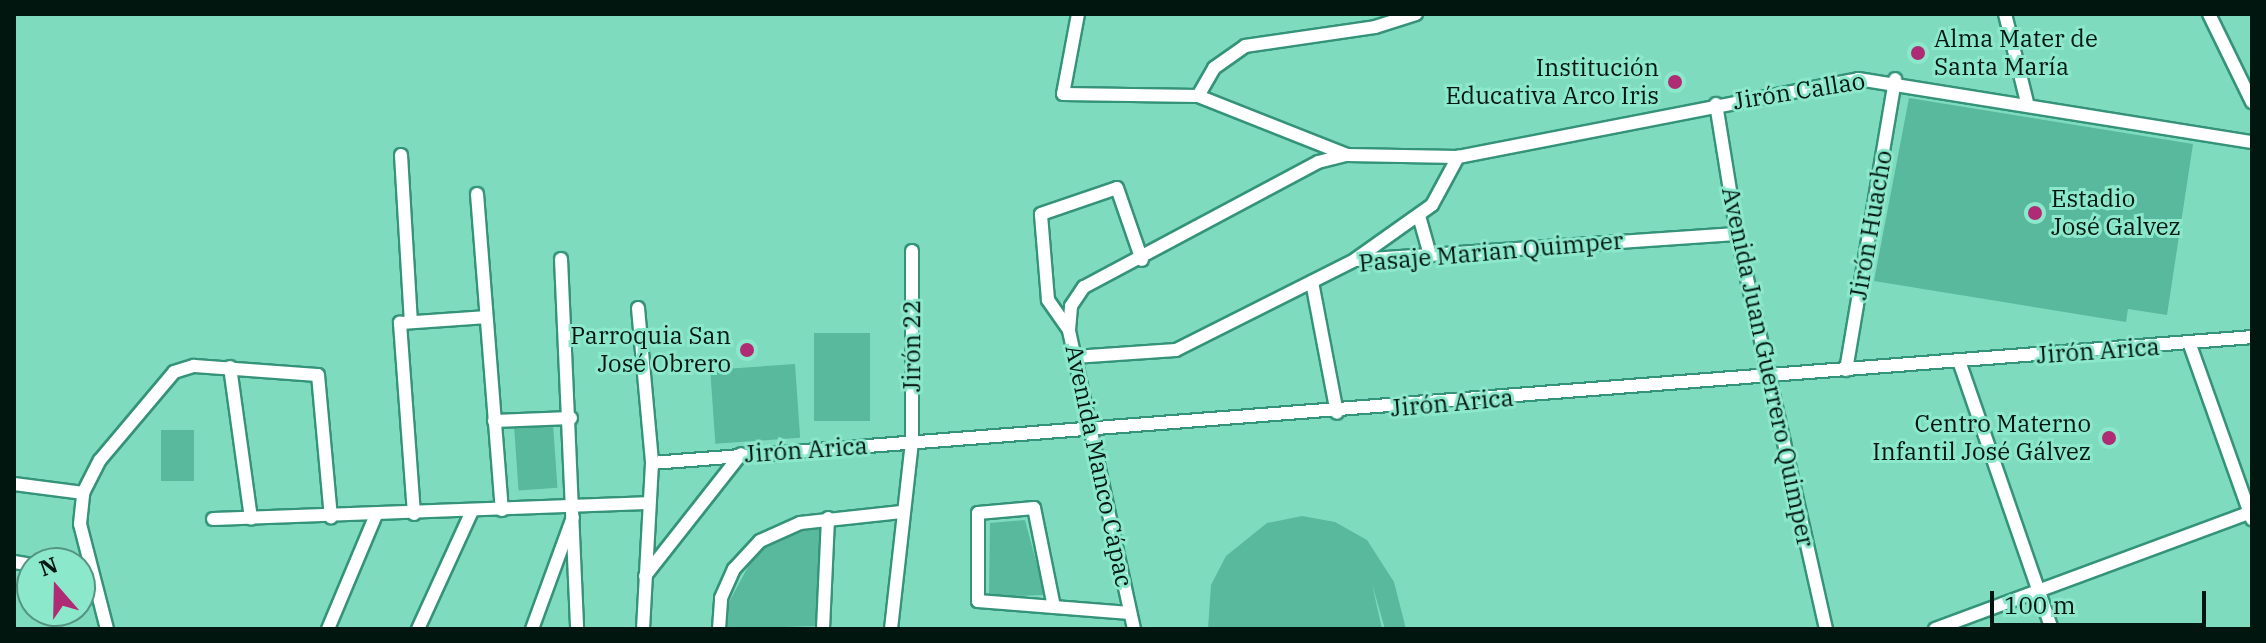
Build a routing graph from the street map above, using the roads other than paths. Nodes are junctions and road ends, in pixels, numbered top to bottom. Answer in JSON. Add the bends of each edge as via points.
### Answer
{"nodes":[{"id":1,"x":1078,"y":14,"type":"edge"},
{"id":2,"x":1379,"y":14,"type":"edge"},
{"id":3,"x":1416,"y":14,"type":"edge"},
{"id":4,"x":2005,"y":14,"type":"edge"},
{"id":5,"x":2209,"y":14,"type":"edge"},
{"id":6,"x":1375,"y":27,"type":"junction"},
{"id":7,"x":1895,"y":79,"type":"junction"},
{"id":8,"x":1198,"y":96,"type":"junction"},
{"id":9,"x":2027,"y":102,"type":"junction"},
{"id":10,"x":2252,"y":102,"type":"edge"},
{"id":11,"x":1716,"y":104,"type":"junction"},
{"id":12,"x":2252,"y":142,"type":"edge"},
{"id":13,"x":401,"y":155,"type":"dead end"},
{"id":14,"x":1347,"y":155,"type":"junction"},
{"id":15,"x":1458,"y":157,"type":"junction"},
{"id":16,"x":477,"y":194,"type":"dead end"},
{"id":17,"x":1419,"y":216,"type":"junction"},
{"id":18,"x":1737,"y":234,"type":"junction"},
{"id":19,"x":912,"y":251,"type":"dead end"},
{"id":20,"x":1430,"y":255,"type":"junction"},
{"id":21,"x":561,"y":259,"type":"dead end"},
{"id":22,"x":1142,"y":260,"type":"junction"},
{"id":23,"x":1355,"y":260,"type":"junction"},
{"id":24,"x":1312,"y":282,"type":"junction"},
{"id":25,"x":638,"y":308,"type":"dead end"},
{"id":26,"x":485,"y":317,"type":"junction"},
{"id":27,"x":411,"y":322,"type":"junction"},
{"id":28,"x":1069,"y":330,"type":"junction"},
{"id":29,"x":2252,"y":337,"type":"edge"},
{"id":30,"x":2190,"y":345,"type":"junction"},
{"id":31,"x":1074,"y":357,"type":"junction"},
{"id":32,"x":1959,"y":361,"type":"junction"},
{"id":33,"x":230,"y":367,"type":"junction"},
{"id":34,"x":1846,"y":370,"type":"junction"},
{"id":35,"x":1767,"y":376,"type":"junction"},
{"id":36,"x":1337,"y":413,"type":"junction"},
{"id":37,"x":571,"y":418,"type":"junction"},
{"id":38,"x":494,"y":421,"type":"junction"},
{"id":39,"x":1091,"y":430,"type":"junction"},
{"id":40,"x":912,"y":442,"type":"junction"},
{"id":41,"x":741,"y":454,"type":"junction"},
{"id":42,"x":652,"y":463,"type":"junction"},
{"id":43,"x":14,"y":484,"type":"edge"},
{"id":44,"x":83,"y":493,"type":"junction"},
{"id":45,"x":647,"y":503,"type":"junction"},
{"id":46,"x":577,"y":507,"type":"junction"},
{"id":47,"x":502,"y":510,"type":"junction"},
{"id":48,"x":472,"y":511,"type":"junction"},
{"id":49,"x":901,"y":512,"type":"junction"},
{"id":50,"x":414,"y":514,"type":"junction"},
{"id":51,"x":376,"y":515,"type":"junction"},
{"id":52,"x":2251,"y":515,"type":"edge"},
{"id":53,"x":331,"y":517,"type":"junction"},
{"id":54,"x":828,"y":518,"type":"junction"},
{"id":55,"x":213,"y":519,"type":"dead end"},
{"id":56,"x":251,"y":519,"type":"junction"},
{"id":57,"x":83,"y":547,"type":"edge"},
{"id":58,"x":645,"y":576,"type":"junction"},
{"id":59,"x":2039,"y":591,"type":"junction"},
{"id":60,"x":96,"y":600,"type":"edge"},
{"id":61,"x":1054,"y":607,"type":"junction"},
{"id":62,"x":1130,"y":613,"type":"junction"},
{"id":63,"x":107,"y":629,"type":"edge"},
{"id":64,"x":328,"y":629,"type":"edge"},
{"id":65,"x":418,"y":629,"type":"edge"},
{"id":66,"x":532,"y":629,"type":"edge"},
{"id":67,"x":577,"y":629,"type":"edge"},
{"id":68,"x":643,"y":629,"type":"edge"},
{"id":69,"x":719,"y":629,"type":"edge"},
{"id":70,"x":823,"y":629,"type":"edge"},
{"id":71,"x":891,"y":629,"type":"edge"},
{"id":72,"x":1134,"y":629,"type":"edge"},
{"id":73,"x":1826,"y":629,"type":"edge"},
{"id":74,"x":1935,"y":629,"type":"edge"},
{"id":75,"x":2052,"y":629,"type":"edge"}],
"edges":[{"from":1,"to":8,"type":"street","via":[[1063,94]]},
{"from":2,"to":6,"type":"street"},
{"from":3,"to":6,"type":"street"},
{"from":4,"to":9,"type":"street"},
{"from":5,"to":10,"type":"street"},
{"from":6,"to":8,"type":"street","via":[[1245,46],[1214,68]]},
{"from":7,"to":9,"type":"street","name":"Jirón Callao"},
{"from":7,"to":11,"type":"street","name":"Jirón Callao"},
{"from":7,"to":34,"type":"street","name":"Jirón Huacho"},
{"from":8,"to":14,"type":"street"},
{"from":9,"to":12,"type":"street","name":"Jirón Callao"},
{"from":11,"to":15,"type":"street","name":"Jirón Callao"},
{"from":11,"to":18,"type":"street","name":"Avenida Juan Guerrero Quimper"},
{"from":13,"to":27,"type":"street"},
{"from":14,"to":15,"type":"street","name":"Jirón Callao"},
{"from":14,"to":22,"type":"street","via":[[1318,162]]},
{"from":15,"to":17,"type":"street"},
{"from":16,"to":26,"type":"street"},
{"from":17,"to":20,"type":"street"},
{"from":17,"to":23,"type":"street"},
{"from":18,"to":20,"type":"street","name":"Pasaje Marian Quimper"},
{"from":18,"to":35,"type":"street","name":"Avenida Juan Guerrero Quimper"},
{"from":19,"to":40,"type":"street","name":"Jirón 22"},
{"from":20,"to":23,"type":"street","name":"Pasaje Marian Quimper"},
{"from":21,"to":37,"type":"street"},
{"from":22,"to":28,"type":"street","via":[[1076,293]]},
{"from":22,"to":28,"type":"street","name":"Avenida Manco Cápac","via":[[1117,188],[1041,214],[1048,300]]},
{"from":23,"to":24,"type":"street","name":"Pasaje Marian Quimper"},
{"from":24,"to":31,"type":"street","name":"Pasaje Marian Quimper","via":[[1176,350]]},
{"from":24,"to":36,"type":"street"},
{"from":25,"to":42,"type":"street"},
{"from":26,"to":27,"type":"street"},
{"from":26,"to":38,"type":"street"},
{"from":27,"to":50,"type":"street","via":[[400,323]]},
{"from":28,"to":31,"type":"street","name":"Avenida Manco Cápac"},
{"from":29,"to":30,"type":"street","name":"Jirón Arica"},
{"from":30,"to":32,"type":"street","name":"Jirón Arica"},
{"from":30,"to":52,"type":"street"},
{"from":31,"to":39,"type":"street","name":"Avenida Manco Cápac"},
{"from":32,"to":34,"type":"street","name":"Jirón Arica"},
{"from":32,"to":59,"type":"street"},
{"from":33,"to":44,"type":"street","via":[[194,366],[161,380]]},
{"from":33,"to":53,"type":"street","via":[[318,375]]},
{"from":33,"to":56,"type":"street"},
{"from":34,"to":35,"type":"street","name":"Jirón Arica"},
{"from":35,"to":36,"type":"street","name":"Jirón Arica"},
{"from":35,"to":73,"type":"street","name":"Avenida Juan Guerrero Quimper"},
{"from":36,"to":39,"type":"street","name":"Jirón Arica"},
{"from":37,"to":38,"type":"street"},
{"from":37,"to":46,"type":"street"},
{"from":38,"to":47,"type":"street"},
{"from":39,"to":40,"type":"street","name":"Jirón Arica"},
{"from":39,"to":62,"type":"street","name":"Avenida Manco Cápac"},
{"from":40,"to":41,"type":"street","name":"Jirón Arica"},
{"from":40,"to":49,"type":"street","name":"Jirón 22"},
{"from":41,"to":42,"type":"street","name":"Jirón Arica"},
{"from":41,"to":58,"type":"street"},
{"from":42,"to":45,"type":"street"},
{"from":43,"to":44,"type":"street"},
{"from":44,"to":57,"type":"street"},
{"from":45,"to":46,"type":"street"},
{"from":45,"to":58,"type":"street"},
{"from":46,"to":47,"type":"street"},
{"from":46,"to":66,"type":"street"},
{"from":46,"to":67,"type":"street"},
{"from":47,"to":48,"type":"street"},
{"from":48,"to":50,"type":"street"},
{"from":48,"to":65,"type":"street"},
{"from":49,"to":54,"type":"street"},
{"from":49,"to":71,"type":"street","name":"Jirón 22"},
{"from":50,"to":51,"type":"street"},
{"from":51,"to":53,"type":"street"},
{"from":51,"to":64,"type":"street"},
{"from":52,"to":59,"type":"street"},
{"from":53,"to":56,"type":"street"},
{"from":54,"to":69,"type":"street","via":[[760,541],[734,569],[721,598]]},
{"from":54,"to":70,"type":"street"},
{"from":55,"to":56,"type":"street"},
{"from":58,"to":68,"type":"street"},
{"from":59,"to":74,"type":"street"},
{"from":59,"to":75,"type":"street"},
{"from":60,"to":63,"type":"street"},
{"from":61,"to":61,"type":"street","via":[[978,601],[978,513],[1034,508]]},
{"from":61,"to":62,"type":"street"},
{"from":62,"to":72,"type":"street","name":"Avenida Manco Cápac"}]}
